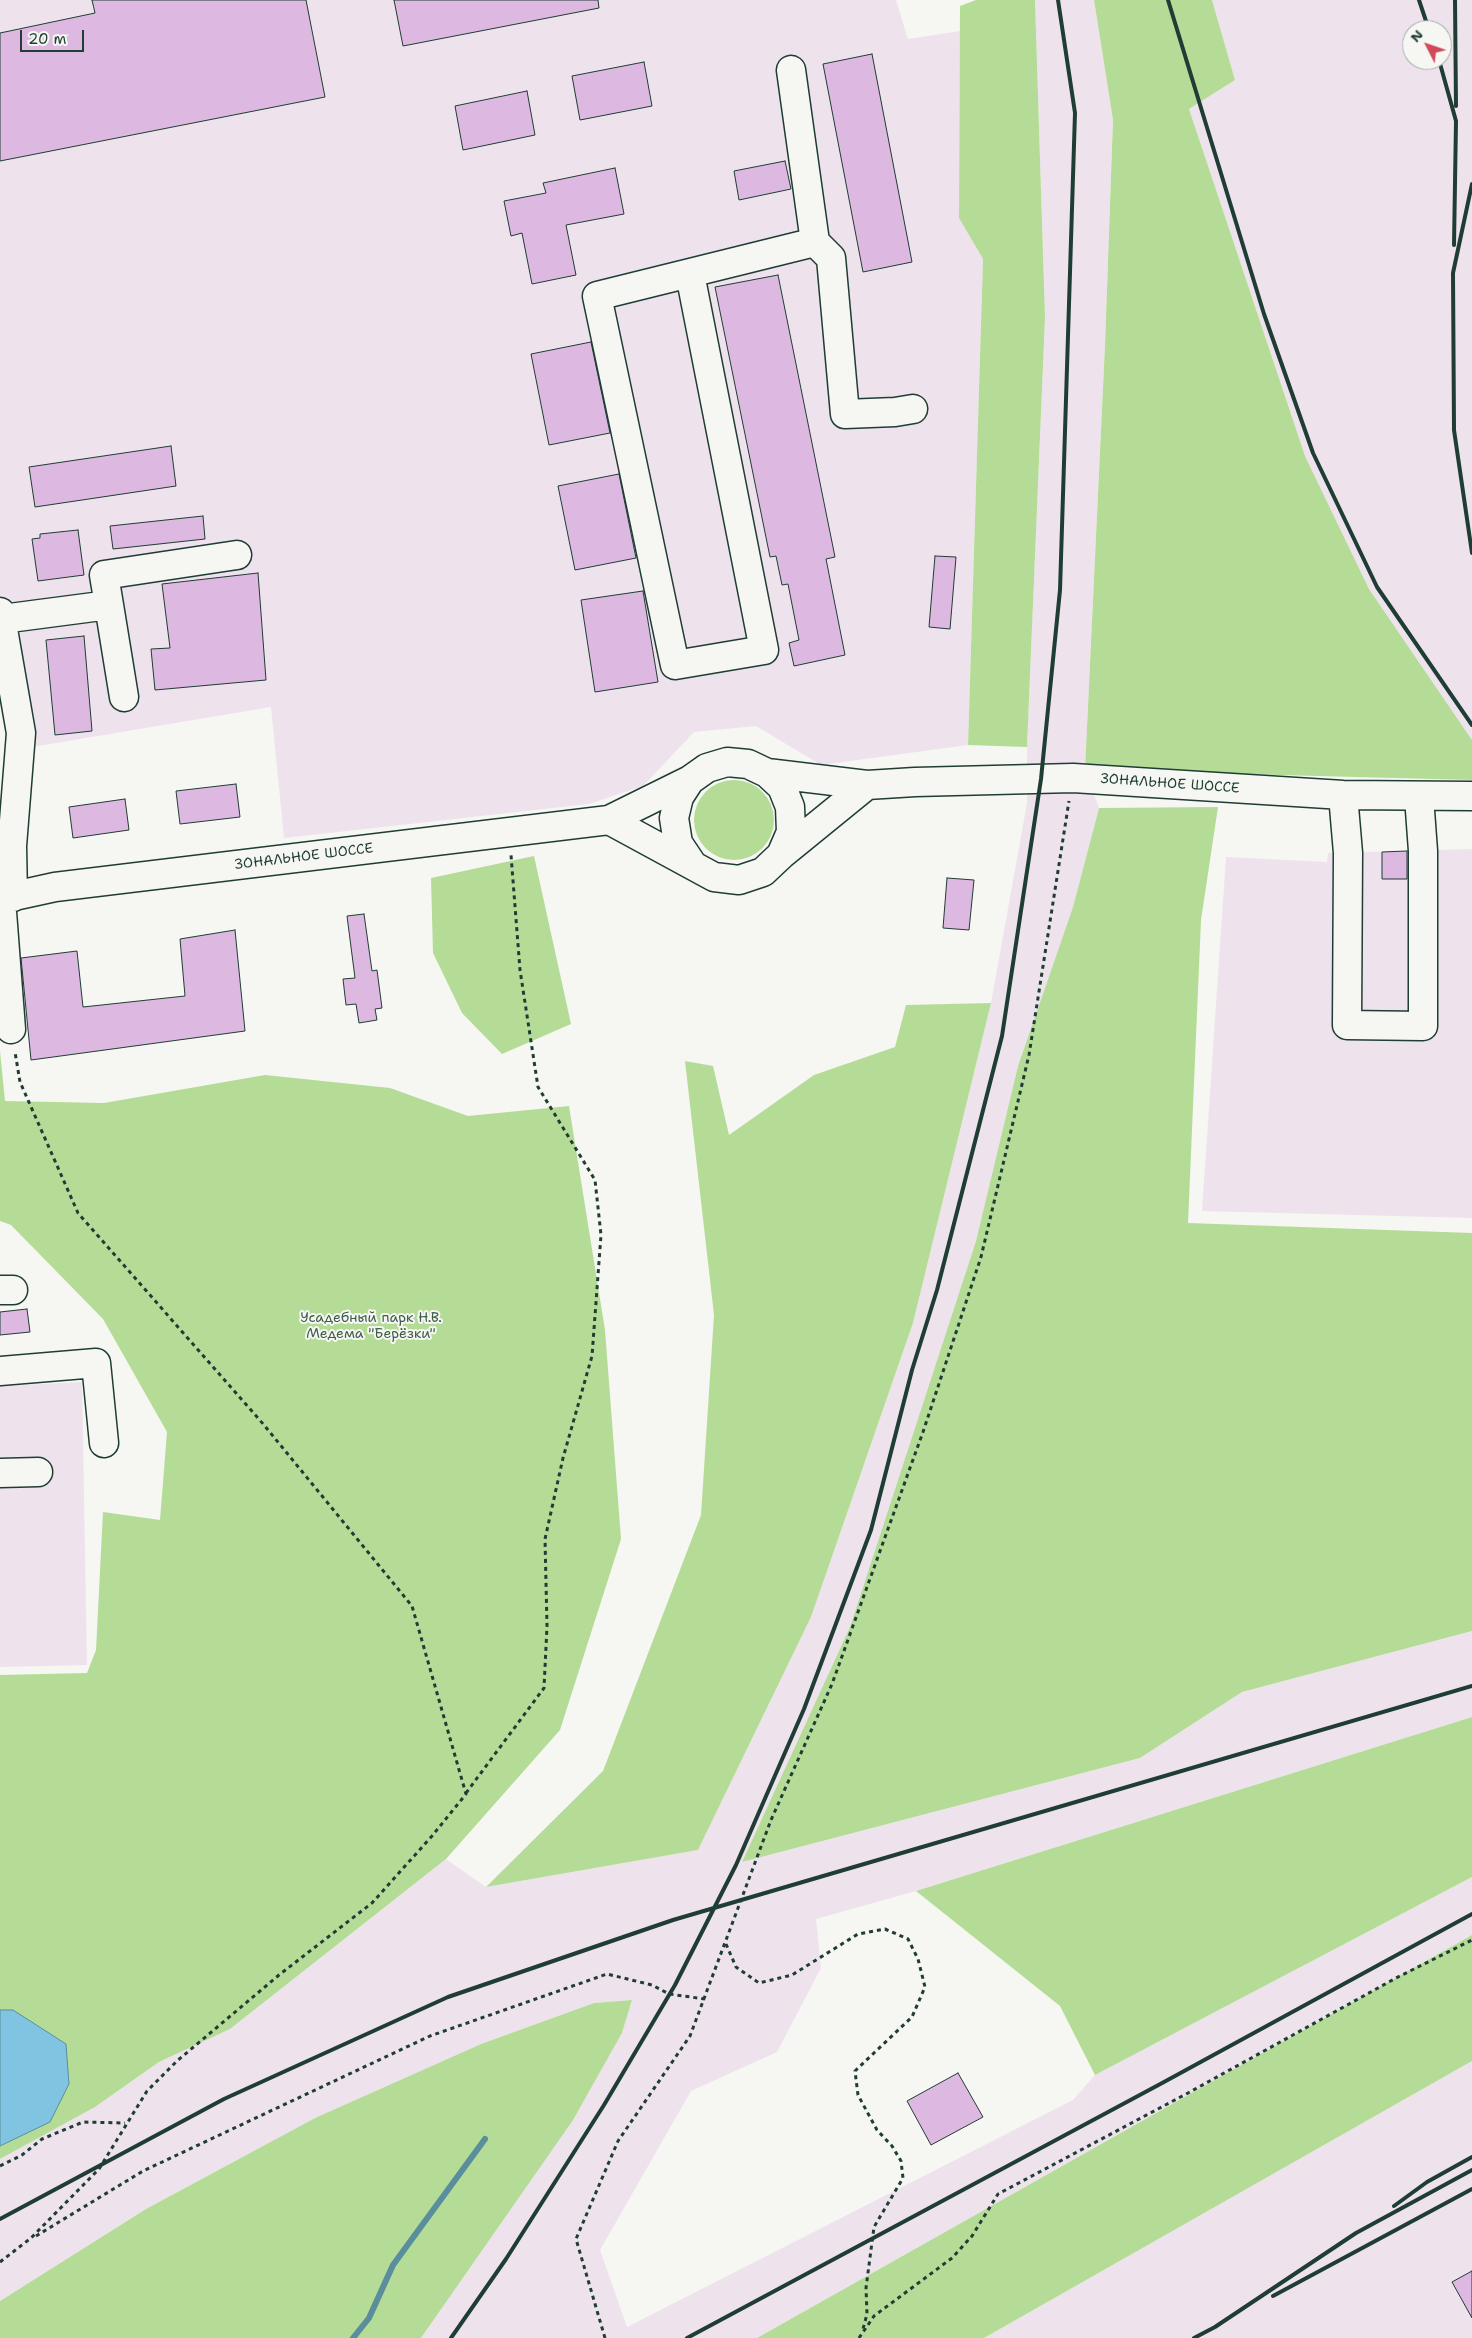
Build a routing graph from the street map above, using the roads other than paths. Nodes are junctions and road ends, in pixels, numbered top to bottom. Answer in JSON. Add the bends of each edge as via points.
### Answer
{"nodes":[{"id":1,"x":791,"y":70,"type":"dead end"},
{"id":2,"x":815,"y":242,"type":"junction"},
{"id":3,"x":690,"y":274,"type":"junction"},
{"id":4,"x":913,"y":409,"type":"dead end"},
{"id":5,"x":237,"y":555,"type":"dead end"},
{"id":6,"x":109,"y":605,"type":"junction"},
{"id":7,"x":1,"y":616,"type":"edge"},
{"id":8,"x":4,"y":649,"type":"edge"},
{"id":9,"x":124,"y":697,"type":"dead end"},
{"id":10,"x":767,"y":773,"type":"junction"},
{"id":11,"x":690,"y":780,"type":"junction"},
{"id":12,"x":867,"y":785,"type":"junction"},
{"id":13,"x":1343,"y":795,"type":"junction"},
{"id":14,"x":1472,"y":796,"type":"edge"},
{"id":15,"x":1419,"y":797,"type":"junction"},
{"id":16,"x":609,"y":820,"type":"junction"},
{"id":17,"x":781,"y":855,"type":"junction"},
{"id":18,"x":692,"y":864,"type":"junction"},
{"id":19,"x":5,"y":898,"type":"edge"},
{"id":20,"x":11,"y":1029,"type":"road end"},
{"id":21,"x":0,"y":1371,"type":"edge"},
{"id":22,"x":104,"y":1443,"type":"dead end"},
{"id":23,"x":38,"y":1472,"type":"dead end"},
{"id":24,"x":0,"y":1473,"type":"edge"}],
"edges":[{"from":1,"to":2,"type":"street"},
{"from":2,"to":3,"type":"street"},
{"from":2,"to":4,"type":"street","via":[[831,258],[845,414]]},
{"from":3,"to":3,"type":"street","via":[[597,296],[675,665],[764,650]]},
{"from":5,"to":6,"type":"street","via":[[104,575]]},
{"from":6,"to":7,"type":"street"},
{"from":6,"to":9,"type":"street"},
{"from":7,"to":8,"type":"street"},
{"from":8,"to":19,"type":"street","via":[[20,733]]},
{"from":10,"to":11,"type":"street","name":"ЗОНАЛЬНОЕ ШОССЕ","via":[[748,764],[728,762],[707,768]]},
{"from":10,"to":12,"type":"street","name":"ЗОНАЛЬНОЕ ШОССЕ"},
{"from":10,"to":17,"type":"street","name":"ЗОНАЛЬНОЕ ШОССЕ","via":[[782,788],[790,806],[791,832]]},
{"from":11,"to":16,"type":"street","name":"ЗОНАЛЬНОЕ ШОССЕ"},
{"from":11,"to":18,"type":"street","name":"ЗОНАЛЬНОЕ ШОССЕ","via":[[678,798],[674,818],[678,843]]},
{"from":12,"to":13,"type":"street","name":"ЗОНАЛЬНОЕ ШОССЕ","via":[[1073,778]]},
{"from":12,"to":17,"type":"street","name":"ЗОНАЛЬНОЕ ШОССЕ"},
{"from":13,"to":15,"type":"street","name":"ЗОНАЛЬНОЕ ШОССЕ"},
{"from":13,"to":15,"type":"street","via":[[1348,853],[1347,1025],[1423,1026],[1423,851]]},
{"from":14,"to":15,"type":"street","name":"ЗОНАЛЬНОЕ ШОССЕ"},
{"from":16,"to":18,"type":"street","name":"ЗОНАЛЬНОЕ ШОССЕ"},
{"from":16,"to":19,"type":"street","name":"ЗОНАЛЬНОЕ ШОССЕ","via":[[55,887]]},
{"from":17,"to":18,"type":"street","name":"ЗОНАЛЬНОЕ ШОССЕ","via":[[763,872],[739,880],[714,877]]},
{"from":19,"to":20,"type":"street"},
{"from":21,"to":22,"type":"street","via":[[96,1363]]},
{"from":23,"to":24,"type":"street"}]}
